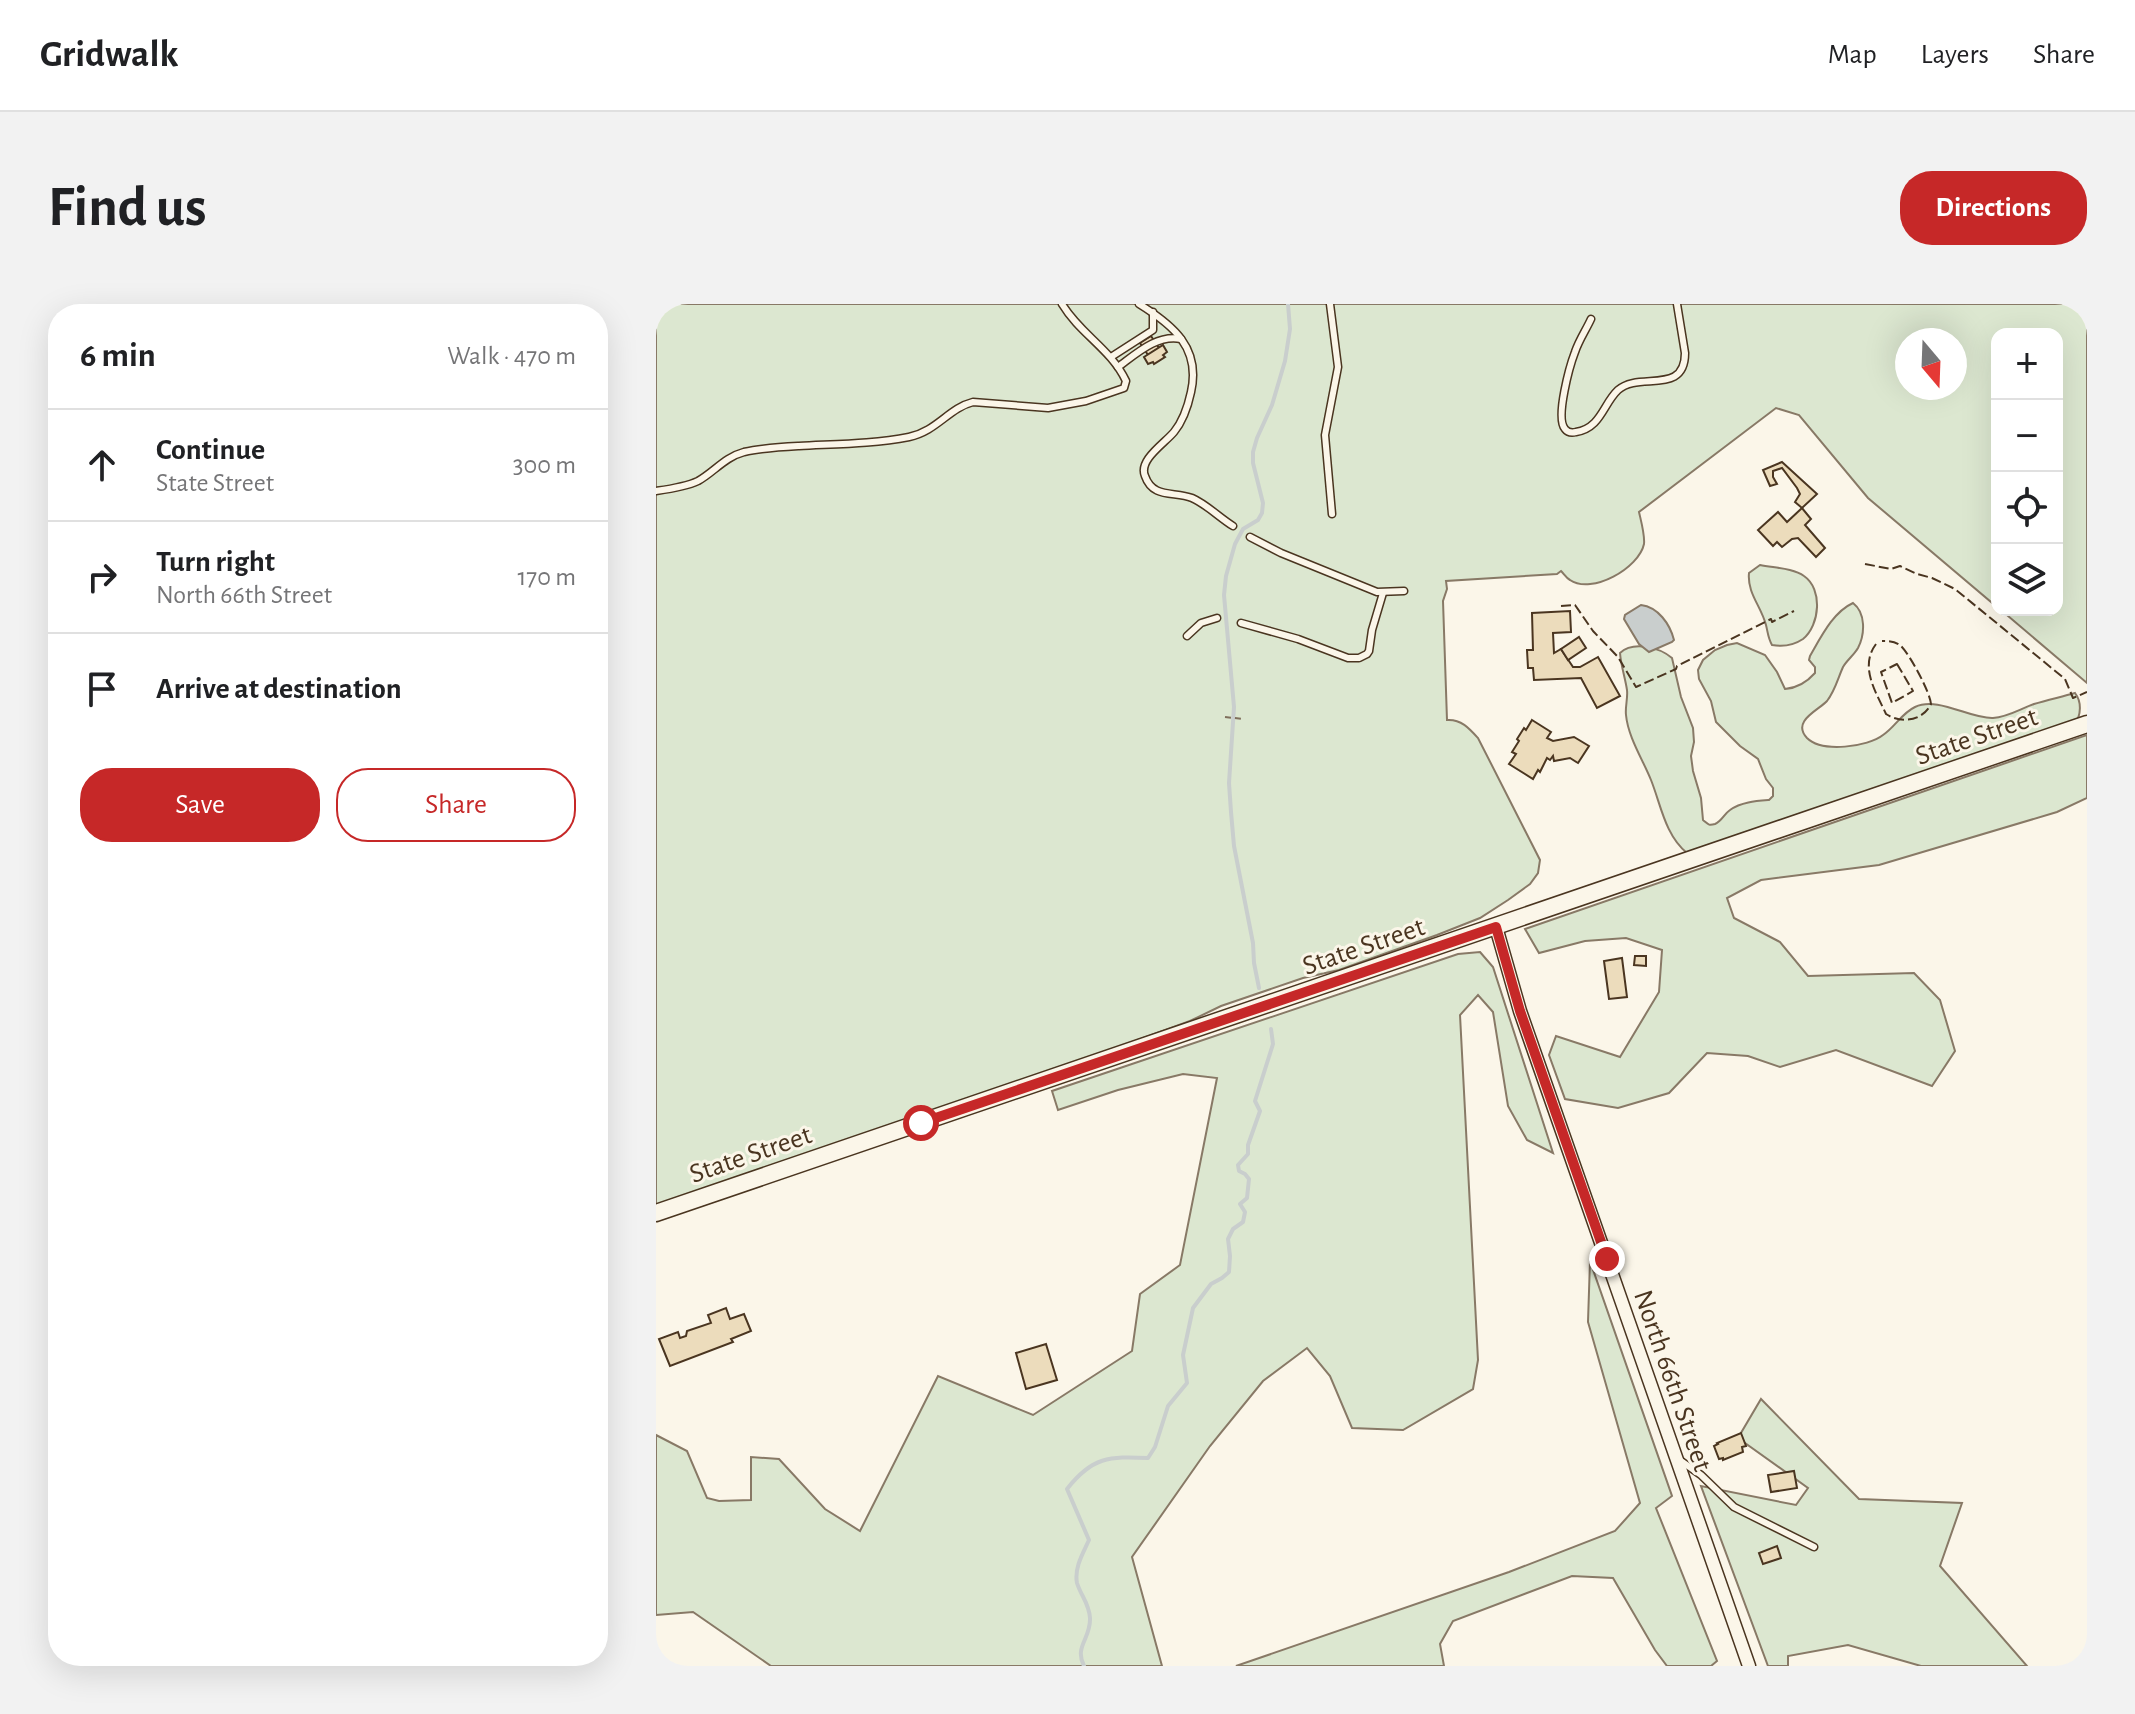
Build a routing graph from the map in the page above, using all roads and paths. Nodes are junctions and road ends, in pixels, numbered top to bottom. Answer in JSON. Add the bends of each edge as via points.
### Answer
{"nodes":[{"id":1,"x":1062,"y":304,"type":"edge"},
{"id":2,"x":1139,"y":304,"type":"edge"},
{"id":3,"x":1330,"y":304,"type":"edge"},
{"id":4,"x":1677,"y":304,"type":"edge"},
{"id":5,"x":1153,"y":312,"type":"junction"},
{"id":6,"x":1591,"y":319,"type":"dead end"},
{"id":7,"x":1181,"y":339,"type":"junction"},
{"id":8,"x":1111,"y":357,"type":"junction"},
{"id":9,"x":1118,"y":367,"type":"junction"},
{"id":10,"x":656,"y":491,"type":"edge"},
{"id":11,"x":1332,"y":514,"type":"dead end"},
{"id":12,"x":1233,"y":526,"type":"dead end"},
{"id":13,"x":1250,"y":537,"type":"dead end"},
{"id":14,"x":1404,"y":591,"type":"dead end"},
{"id":15,"x":1383,"y":593,"type":"junction"},
{"id":16,"x":1217,"y":618,"type":"dead end"},
{"id":17,"x":1241,"y":623,"type":"dead end"},
{"id":18,"x":1187,"y":636,"type":"dead end"},
{"id":19,"x":1225,"y":717,"type":"dead end"},
{"id":20,"x":1243,"y":719,"type":"dead end"},
{"id":21,"x":2087,"y":724,"type":"edge"},
{"id":22,"x":1496,"y":927,"type":"junction"},
{"id":23,"x":656,"y":1213,"type":"edge"},
{"id":24,"x":1675,"y":1457,"type":"junction"},
{"id":25,"x":1814,"y":1547,"type":"dead end"},
{"id":26,"x":1749,"y":1666,"type":"edge"}],
"edges":[{"from":1,"to":8,"type":"lane"},
{"from":2,"to":5,"type":"lane"},
{"from":3,"to":11,"type":"lane","via":[[1338,367],[1325,435]]},
{"from":4,"to":6,"type":"lane","via":[[1685,353],[1681,373],[1622,387],[1594,424],[1572,433],[1563,426],[1562,405],[1572,359]]},
{"from":5,"to":7,"type":"lane"},
{"from":5,"to":8,"type":"lane","via":[[1153,330]]},
{"from":7,"to":9,"type":"lane","via":[[1159,339]]},
{"from":7,"to":12,"type":"lane","via":[[1193,364],[1189,400],[1176,429],[1146,462],[1144,474],[1159,493],[1195,499]]},
{"from":8,"to":9,"type":"lane"},
{"from":9,"to":10,"type":"lane","via":[[1124,388],[1086,401],[1036,409],[973,402],[913,436],[750,451],[692,483]]},
{"from":13,"to":15,"type":"lane"},
{"from":14,"to":15,"type":"lane"},
{"from":15,"to":17,"type":"lane","via":[[1369,651],[1359,658]]},
{"from":16,"to":18,"type":"lane"},
{"from":19,"to":20,"type":"path"},
{"from":21,"to":22,"type":"street","name":"State Street"},
{"from":22,"to":23,"type":"street","name":"State Street"},
{"from":22,"to":24,"type":"street","name":"North 66th Street","via":[[1520,1011]]},
{"from":24,"to":25,"type":"lane","via":[[1734,1507]]},
{"from":24,"to":26,"type":"street","name":"North 66th Street"}]}
